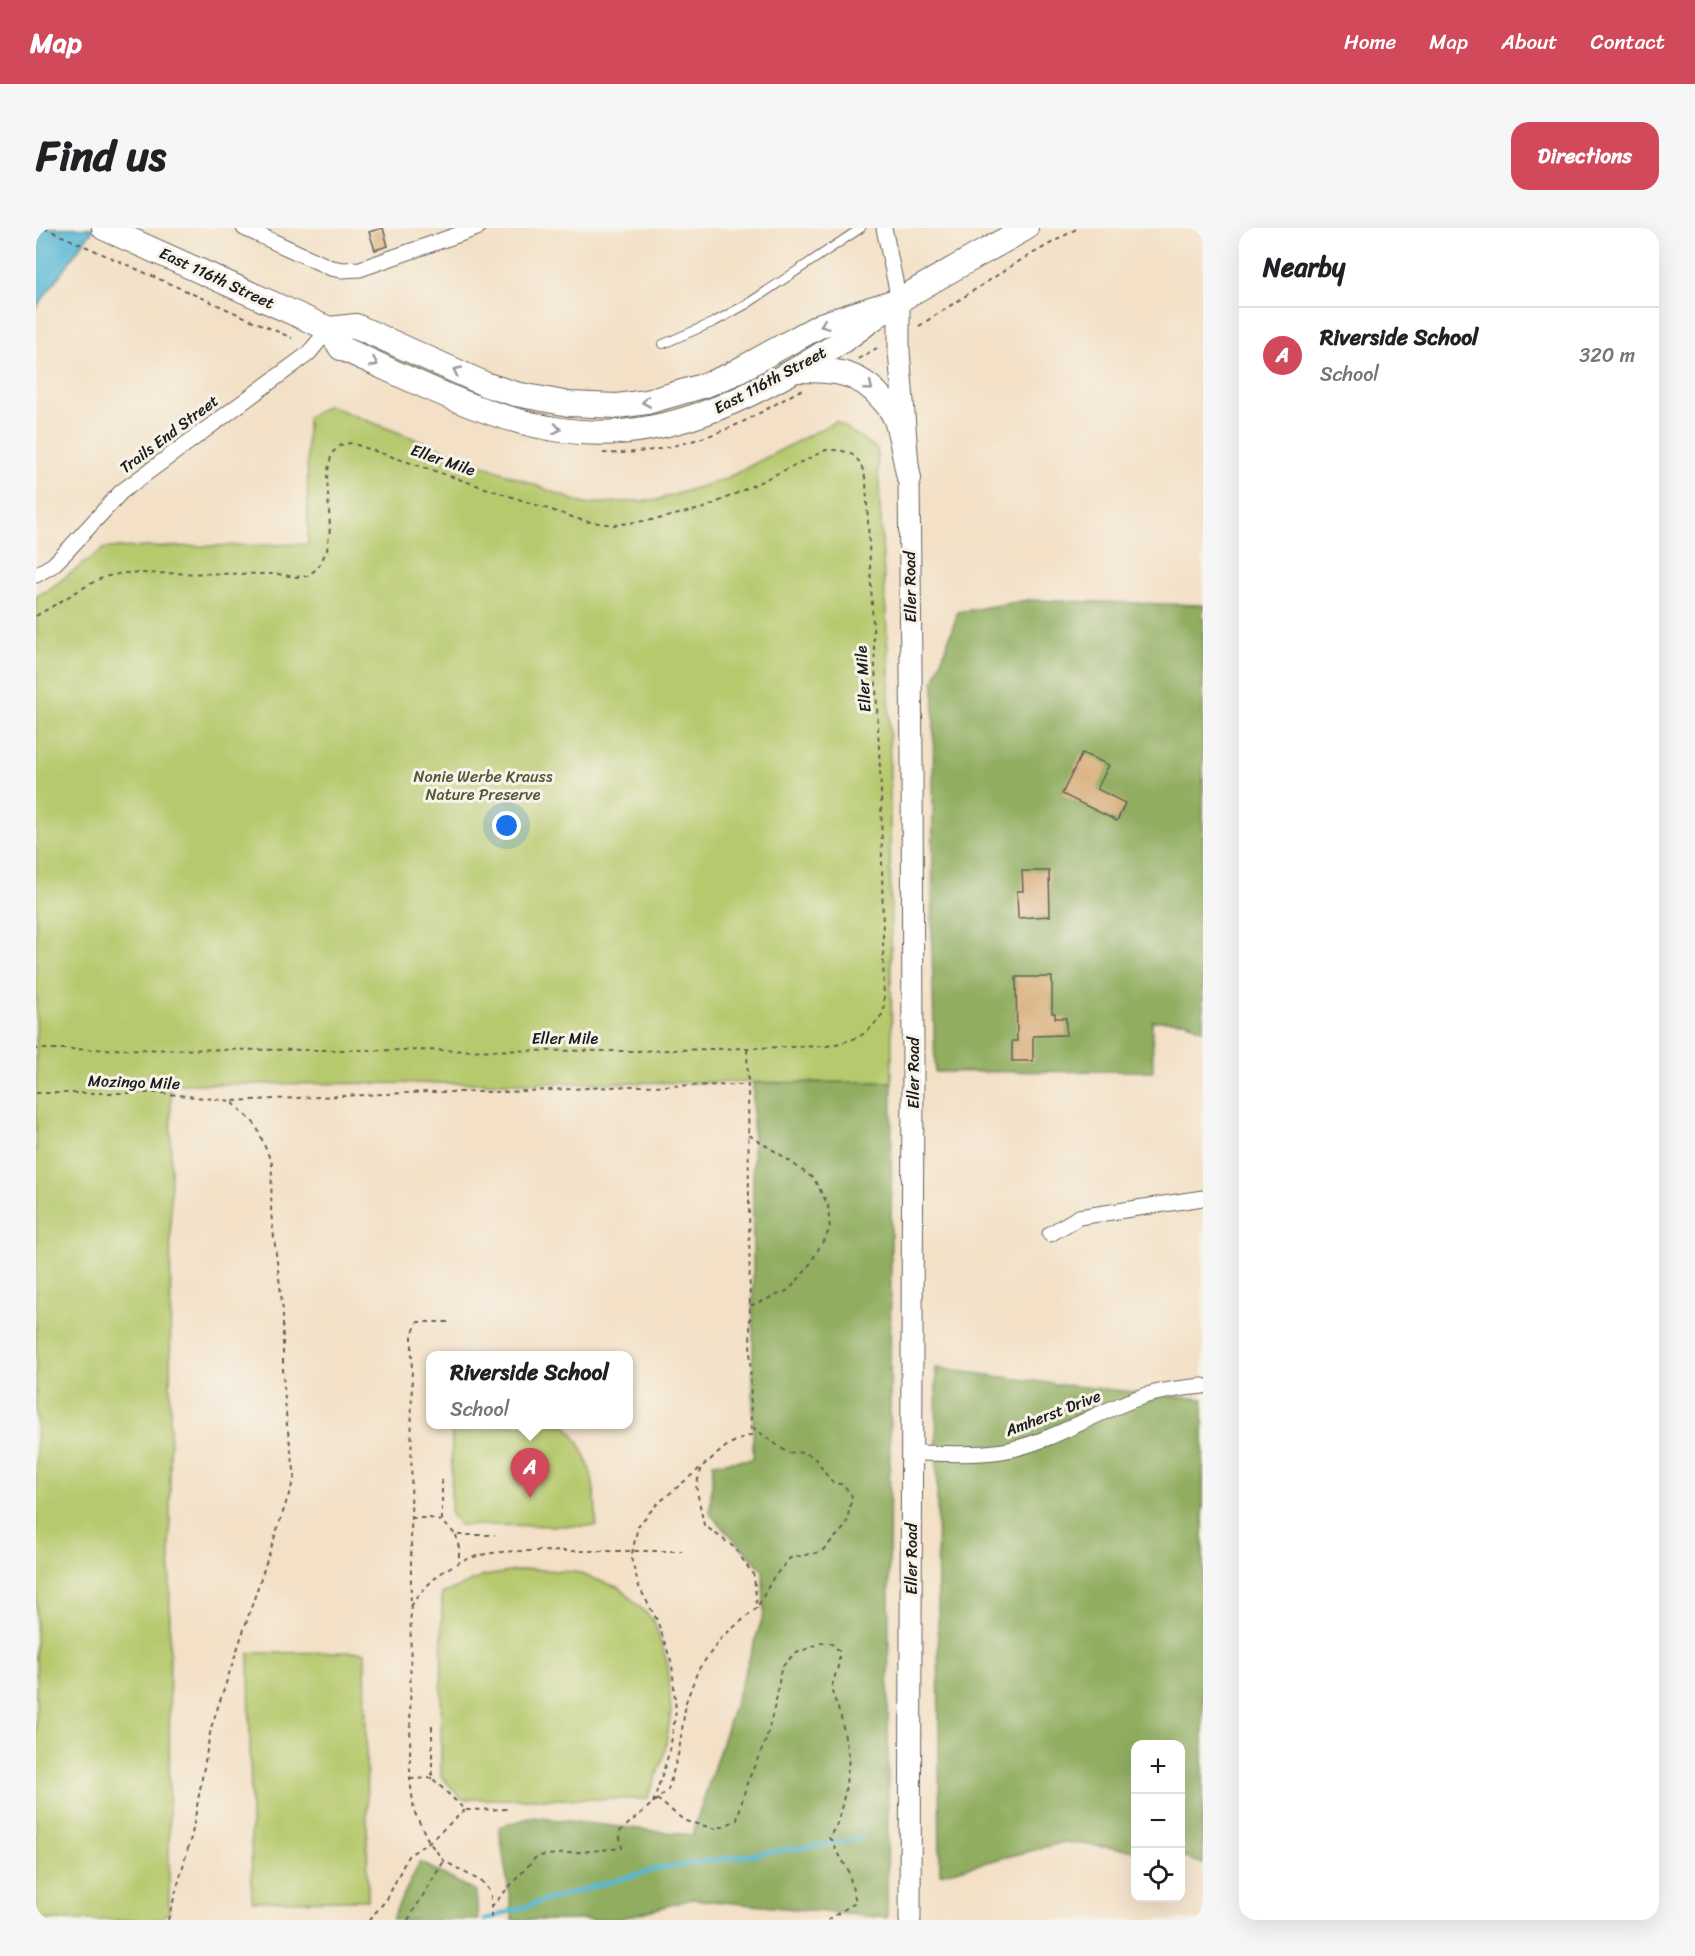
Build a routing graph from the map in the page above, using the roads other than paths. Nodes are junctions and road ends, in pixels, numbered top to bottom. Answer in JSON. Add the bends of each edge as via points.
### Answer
{"nodes":[{"id":1,"x":104,"y":228,"type":"edge"},
{"id":2,"x":244,"y":228,"type":"edge"},
{"id":3,"x":477,"y":228,"type":"edge"},
{"id":4,"x":861,"y":228,"type":"edge"},
{"id":5,"x":884,"y":228,"type":"edge"},
{"id":6,"x":1026,"y":228,"type":"edge"},
{"id":7,"x":899,"y":300,"type":"junction"},
{"id":8,"x":329,"y":329,"type":"junction"},
{"id":9,"x":663,"y":344,"type":"dead end"},
{"id":10,"x":794,"y":370,"type":"junction"},
{"id":11,"x":909,"y":478,"type":"junction"},
{"id":12,"x":36,"y":575,"type":"edge"},
{"id":13,"x":1203,"y":1198,"type":"edge"},
{"id":14,"x":1050,"y":1234,"type":"dead end"},
{"id":15,"x":1203,"y":1386,"type":"edge"},
{"id":16,"x":912,"y":1453,"type":"junction"},
{"id":17,"x":910,"y":1920,"type":"edge"}],
"edges":[{"from":1,"to":8,"type":"main road","name":"East 116th Street","via":[[268,315]]},
{"from":2,"to":3,"type":"street","via":[[343,270],[360,269]]},
{"from":4,"to":9,"type":"lane","via":[[747,303]]},
{"from":5,"to":7,"type":"street","name":"Eller Road"},
{"from":6,"to":7,"type":"main road","name":"East 116th Street"},
{"from":7,"to":8,"type":"main road","name":"East 116th Street","one_way":true,"via":[[821,325],[706,386],[617,406],[569,404],[516,394],[487,385],[356,326]]},
{"from":7,"to":10,"type":"main road","name":"East 116th Street","via":[[834,347]]},
{"from":7,"to":11,"type":"street","name":"Eller Road"},
{"from":8,"to":10,"type":"main road","name":"East 116th Street","one_way":true,"via":[[341,348],[474,406],[500,416],[590,433],[679,422],[724,406]]},
{"from":8,"to":12,"type":"street","name":"Trails End Street","via":[[308,354],[121,492],[66,552]]},
{"from":10,"to":11,"type":"main road","one_way":true,"via":[[836,371],[873,389],[896,421]]},
{"from":11,"to":16,"type":"street","name":"Eller Road"},
{"from":13,"to":14,"type":"street","via":[[1079,1217]]},
{"from":15,"to":16,"type":"street","name":"Amherst Drive","via":[[1143,1396],[1009,1450]]},
{"from":16,"to":17,"type":"street","name":"Eller Road"}]}
